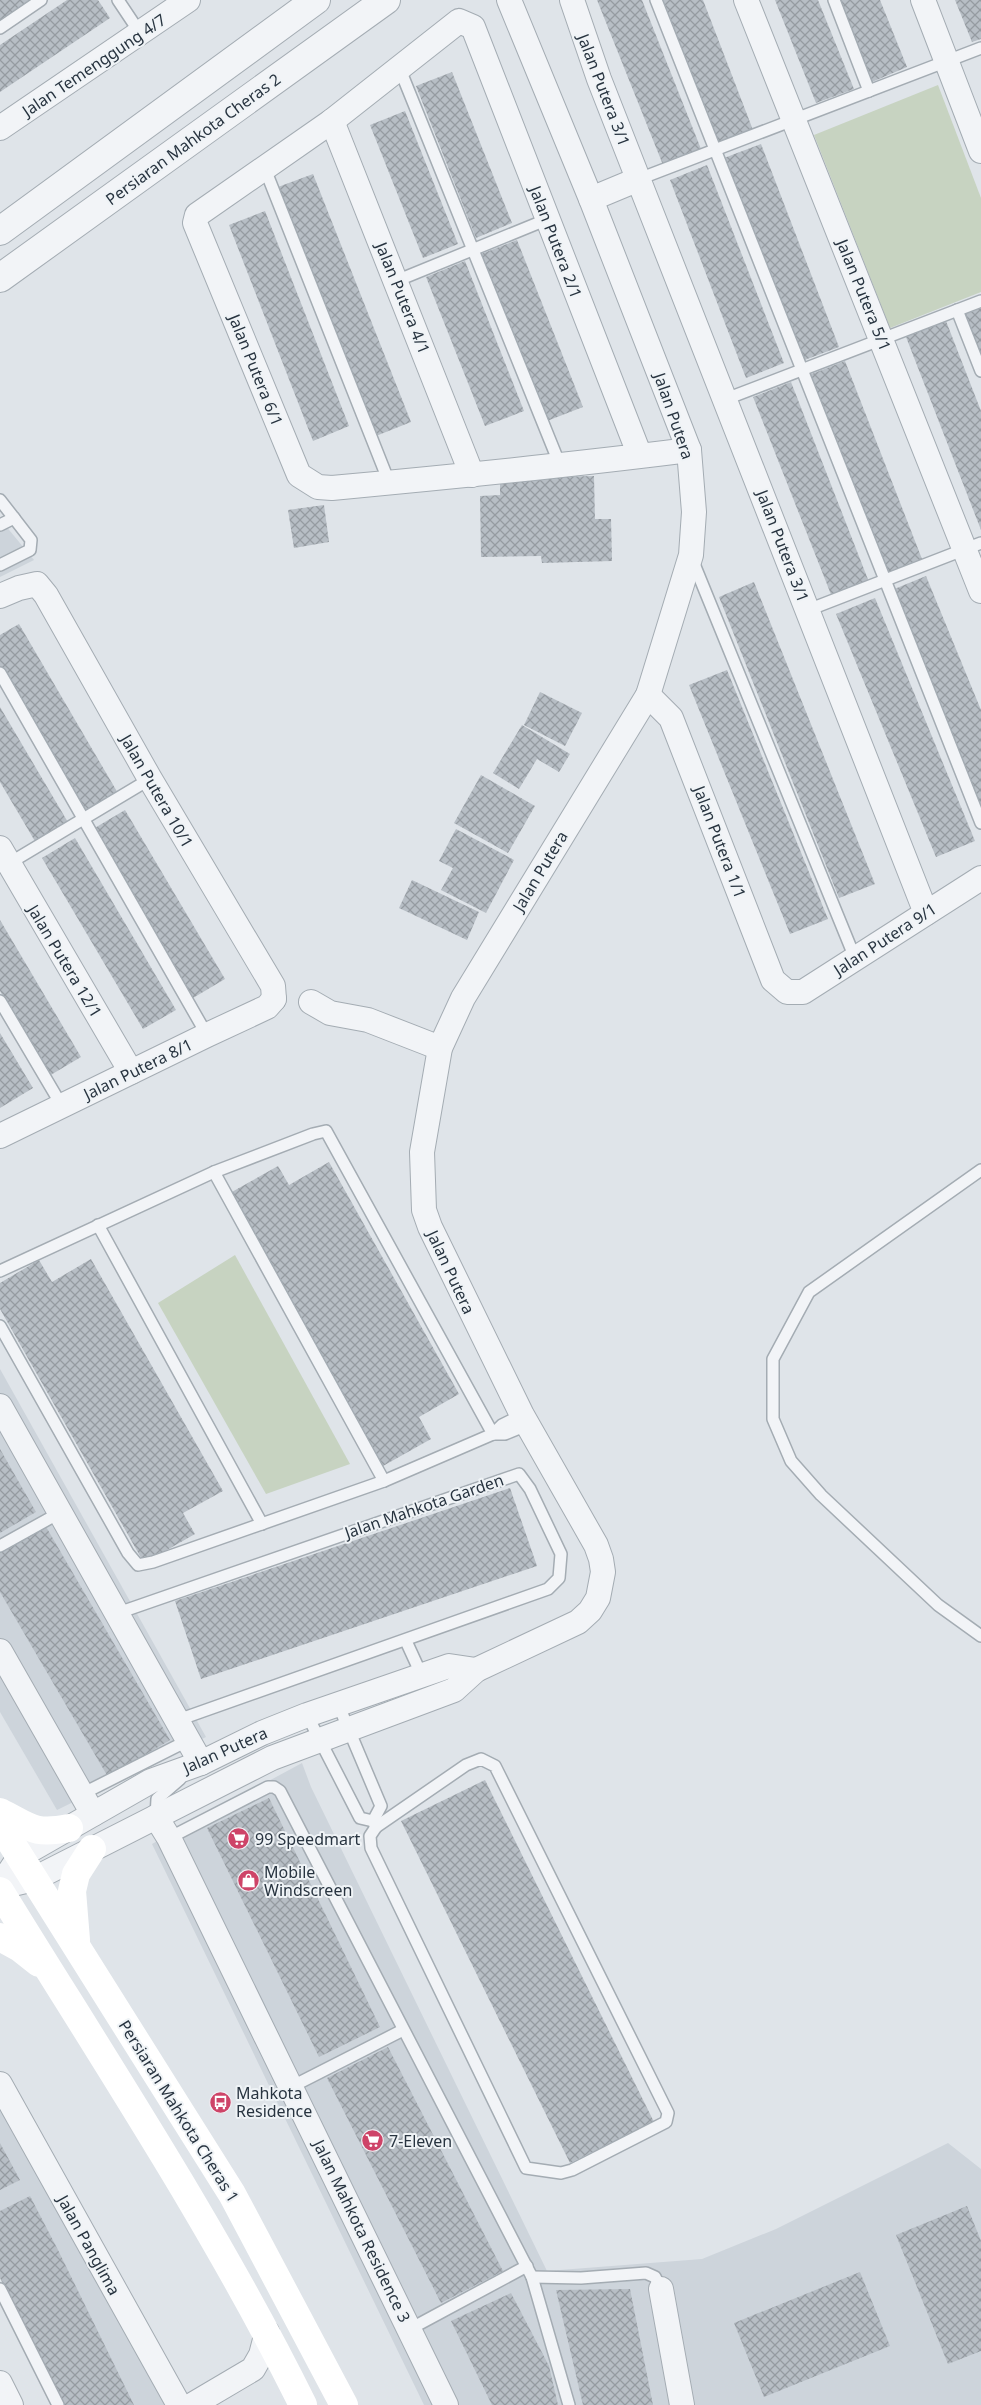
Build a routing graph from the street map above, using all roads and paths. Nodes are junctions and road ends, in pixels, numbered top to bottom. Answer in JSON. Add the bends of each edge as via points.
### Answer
{"nodes":[{"id":1,"x":41,"y":0,"type":"edge"},
{"id":2,"x":118,"y":0,"type":"edge"},
{"id":3,"x":188,"y":0,"type":"edge"},
{"id":4,"x":316,"y":0,"type":"edge"},
{"id":5,"x":386,"y":0,"type":"edge"},
{"id":6,"x":509,"y":0,"type":"edge"},
{"id":7,"x":572,"y":0,"type":"edge"},
{"id":8,"x":656,"y":0,"type":"edge"},
{"id":9,"x":746,"y":0,"type":"edge"},
{"id":10,"x":834,"y":0,"type":"edge"},
{"id":11,"x":923,"y":0,"type":"edge"},
{"id":12,"x":473,"y":27,"type":"joint"},
{"id":13,"x":0,"y":28,"type":"edge"},
{"id":14,"x":140,"y":33,"type":"junction"},
{"id":15,"x":981,"y":48,"type":"edge"},
{"id":16,"x":946,"y":61,"type":"junction"},
{"id":17,"x":400,"y":67,"type":"junction"},
{"id":18,"x":870,"y":91,"type":"junction"},
{"id":19,"x":793,"y":120,"type":"junction"},
{"id":20,"x":332,"y":121,"type":"junction"},
{"id":21,"x":0,"y":128,"type":"edge"},
{"id":22,"x":716,"y":150,"type":"junction"},
{"id":23,"x":981,"y":151,"type":"edge"},
{"id":24,"x":265,"y":169,"type":"junction"},
{"id":25,"x":638,"y":179,"type":"junction"},
{"id":26,"x":591,"y":200,"type":"junction"},
{"id":27,"x":548,"y":219,"type":"junction"},
{"id":28,"x":0,"y":230,"type":"edge"},
{"id":29,"x":473,"y":249,"type":"junction"},
{"id":30,"x":0,"y":278,"type":"edge"},
{"id":31,"x":396,"y":281,"type":"junction"},
{"id":32,"x":981,"y":301,"type":"edge"},
{"id":33,"x":957,"y":310,"type":"junction"},
{"id":34,"x":881,"y":340,"type":"junction"},
{"id":35,"x":802,"y":370,"type":"junction"},
{"id":36,"x":981,"y":371,"type":"edge"},
{"id":37,"x":726,"y":399,"type":"junction"},
{"id":38,"x":689,"y":450,"type":"junction"},
{"id":39,"x":640,"y":456,"type":"junction"},
{"id":40,"x":560,"y":465,"type":"junction"},
{"id":41,"x":472,"y":475,"type":"junction"},
{"id":42,"x":389,"y":482,"type":"junction"},
{"id":43,"x":0,"y":500,"type":"edge"},
{"id":44,"x":14,"y":518,"type":"junction"},
{"id":45,"x":0,"y":525,"type":"edge"},
{"id":46,"x":973,"y":546,"type":"edge"},
{"id":47,"x":691,"y":555,"type":"junction"},
{"id":48,"x":0,"y":565,"type":"edge"},
{"id":49,"x":886,"y":580,"type":"junction"},
{"id":50,"x":981,"y":591,"type":"edge"},
{"id":51,"x":0,"y":596,"type":"edge"},
{"id":52,"x":808,"y":610,"type":"junction"},
{"id":53,"x":0,"y":673,"type":"edge"},
{"id":54,"x":648,"y":695,"type":"junction"},
{"id":55,"x":150,"y":779,"type":"junction"},
{"id":56,"x":84,"y":818,"type":"junction"},
{"id":57,"x":981,"y":823,"type":"edge"},
{"id":58,"x":3,"y":857,"type":"edge"},
{"id":59,"x":981,"y":878,"type":"edge"},
{"id":60,"x":926,"y":913,"type":"junction"},
{"id":61,"x":855,"y":958,"type":"junction"},
{"id":62,"x":787,"y":992,"type":"joint"},
{"id":63,"x":274,"y":999,"type":"junction"},
{"id":64,"x":0,"y":1001,"type":"edge"},
{"id":65,"x":206,"y":1035,"type":"junction"},
{"id":66,"x":440,"y":1048,"type":"junction"},
{"id":67,"x":131,"y":1072,"type":"junction"},
{"id":68,"x":62,"y":1106,"type":"junction"},
{"id":69,"x":0,"y":1136,"type":"edge"},
{"id":70,"x":981,"y":1170,"type":"edge"},
{"id":71,"x":214,"y":1172,"type":"junction"},
{"id":72,"x":98,"y":1225,"type":"junction"},
{"id":73,"x":0,"y":1271,"type":"edge"},
{"id":74,"x":0,"y":1326,"type":"edge"},
{"id":75,"x":0,"y":1406,"type":"edge"},
{"id":76,"x":524,"y":1420,"type":"junction"},
{"id":77,"x":493,"y":1434,"type":"junction"},
{"id":78,"x":384,"y":1481,"type":"junction"},
{"id":79,"x":61,"y":1512,"type":"junction"},
{"id":80,"x":262,"y":1524,"type":"junction"},
{"id":81,"x":0,"y":1546,"type":"edge"},
{"id":82,"x":118,"y":1613,"type":"junction"},
{"id":83,"x":981,"y":1636,"type":"edge"},
{"id":84,"x":406,"y":1642,"type":"junction"},
{"id":85,"x":0,"y":1651,"type":"edge"},
{"id":86,"x":476,"y":1670,"type":"junction"},
{"id":87,"x":422,"y":1676,"type":"junction"},
{"id":88,"x":338,"y":1704,"type":"junction"},
{"id":89,"x":307,"y":1715,"type":"junction"},
{"id":90,"x":183,"y":1730,"type":"junction"},
{"id":91,"x":349,"y":1730,"type":"junction"},
{"id":92,"x":320,"y":1740,"type":"junction"},
{"id":93,"x":201,"y":1763,"type":"junction"},
{"id":94,"x":87,"y":1804,"type":"junction"},
{"id":95,"x":0,"y":1812,"type":"edge"},
{"id":96,"x":156,"y":1817,"type":"junction"},
{"id":97,"x":374,"y":1824,"type":"junction"},
{"id":98,"x":0,"y":1825,"type":"edge"},
{"id":99,"x":69,"y":1828,"type":"junction"},
{"id":100,"x":169,"y":1838,"type":"junction"},
{"id":101,"x":92,"y":1849,"type":"junction"},
{"id":102,"x":20,"y":1856,"type":"junction"},
{"id":103,"x":34,"y":1879,"type":"junction"},
{"id":104,"x":0,"y":1888,"type":"edge"},
{"id":105,"x":0,"y":1937,"type":"edge"},
{"id":106,"x":77,"y":1946,"type":"junction"},
{"id":107,"x":48,"y":1970,"type":"junction"},
{"id":108,"x":403,"y":2030,"type":"junction"},
{"id":109,"x":0,"y":2084,"type":"edge"},
{"id":110,"x":291,"y":2087,"type":"junction"},
{"id":111,"x":527,"y":2266,"type":"junction"},
{"id":112,"x":532,"y":2276,"type":"junction"},
{"id":113,"x":0,"y":2289,"type":"edge"},
{"id":114,"x":661,"y":2289,"type":"joint"},
{"id":115,"x":410,"y":2328,"type":"junction"},
{"id":116,"x":267,"y":2332,"type":"junction"},
{"id":117,"x":0,"y":2383,"type":"edge"},
{"id":118,"x":10,"y":2405,"type":"edge"},
{"id":119,"x":58,"y":2405,"type":"edge"},
{"id":120,"x":179,"y":2405,"type":"edge"},
{"id":121,"x":192,"y":2405,"type":"edge"},
{"id":122,"x":303,"y":2405,"type":"edge"},
{"id":123,"x":344,"y":2405,"type":"edge"},
{"id":124,"x":446,"y":2405,"type":"edge"},
{"id":125,"x":569,"y":2405,"type":"edge"},
{"id":126,"x":682,"y":2405,"type":"edge"}],
"edges":[{"from":1,"to":13,"type":"lane"},
{"from":2,"to":14,"type":"lane"},
{"from":3,"to":14,"type":"street","name":"Jalan Temenggung 4/7"},
{"from":4,"to":28,"type":"street"},
{"from":5,"to":30,"type":"street","name":"Persiaran Mahkota Cheras 2"},
{"from":6,"to":26,"type":"street","name":"Jalan Putera"},
{"from":7,"to":25,"type":"street","name":"Jalan Putera 3/1"},
{"from":8,"to":22,"type":"lane"},
{"from":9,"to":19,"type":"street","name":"Jalan Putera 5/1"},
{"from":10,"to":18,"type":"lane"},
{"from":11,"to":16,"type":"street"},
{"from":12,"to":17,"type":"street","name":"Jalan Putera 6/1","via":[[459,21]]},
{"from":12,"to":27,"type":"street","name":"Jalan Putera 2/1"},
{"from":14,"to":21,"type":"street","name":"Jalan Temenggung 4/7"},
{"from":15,"to":16,"type":"lane"},
{"from":16,"to":18,"type":"lane"},
{"from":16,"to":23,"type":"street"},
{"from":17,"to":20,"type":"street","name":"Jalan Putera 6/1"},
{"from":17,"to":29,"type":"lane"},
{"from":18,"to":19,"type":"lane"},
{"from":19,"to":22,"type":"lane"},
{"from":19,"to":34,"type":"street","name":"Jalan Putera 5/1"},
{"from":20,"to":24,"type":"street","name":"Jalan Putera 6/1"},
{"from":20,"to":31,"type":"street","name":"Jalan Putera 4/1"},
{"from":22,"to":25,"type":"lane"},
{"from":22,"to":35,"type":"lane"},
{"from":24,"to":42,"type":"lane"},
{"from":24,"to":42,"type":"street","name":"Jalan Putera 6/1","via":[[197,215],[195,223],[299,475],[318,487]]},
{"from":25,"to":26,"type":"street"},
{"from":25,"to":37,"type":"street","name":"Jalan Putera 3/1"},
{"from":26,"to":38,"type":"street","name":"Jalan Putera"},
{"from":27,"to":29,"type":"lane"},
{"from":27,"to":39,"type":"street","name":"Jalan Putera 2/1"},
{"from":29,"to":31,"type":"lane"},
{"from":29,"to":40,"type":"lane"},
{"from":31,"to":41,"type":"street","name":"Jalan Putera 4/1"},
{"from":32,"to":33,"type":"lane"},
{"from":33,"to":34,"type":"lane"},
{"from":33,"to":36,"type":"lane"},
{"from":34,"to":35,"type":"lane"},
{"from":34,"to":46,"type":"street","name":"Jalan Putera 5/1"},
{"from":35,"to":37,"type":"lane"},
{"from":35,"to":49,"type":"lane"},
{"from":37,"to":52,"type":"street","name":"Jalan Putera 3/1"},
{"from":38,"to":39,"type":"street","name":"Jalan Putera 6/1"},
{"from":38,"to":47,"type":"street","name":"Jalan Putera","via":[[694,512]]},
{"from":39,"to":40,"type":"street","name":"Jalan Putera 6/1"},
{"from":40,"to":41,"type":"street","name":"Jalan Putera 6/1"},
{"from":41,"to":42,"type":"street","name":"Jalan Putera 6/1"},
{"from":43,"to":44,"type":"lane"},
{"from":44,"to":45,"type":"lane"},
{"from":44,"to":48,"type":"lane","via":[[31,540],[30,550]]},
{"from":46,"to":49,"type":"lane"},
{"from":46,"to":50,"type":"street","name":"Jalan Putera 5/1"},
{"from":47,"to":54,"type":"street","name":"Jalan Putera"},
{"from":47,"to":61,"type":"lane"},
{"from":49,"to":52,"type":"lane"},
{"from":49,"to":57,"type":"lane"},
{"from":51,"to":55,"type":"street","name":"Jalan Putera 10/1","via":[[37,584]]},
{"from":52,"to":60,"type":"street","name":"Jalan Putera 3/1"},
{"from":53,"to":56,"type":"lane"},
{"from":54,"to":62,"type":"street","name":"Jalan Putera 1/1","via":[[671,718],[773,980]]},
{"from":54,"to":66,"type":"street","name":"Jalan Putera","via":[[463,998]]},
{"from":55,"to":56,"type":"lane"},
{"from":55,"to":63,"type":"street","name":"Jalan Putera 10/1","via":[[273,986]]},
{"from":56,"to":58,"type":"lane"},
{"from":56,"to":65,"type":"lane"},
{"from":58,"to":67,"type":"street","name":"Jalan Putera 12/1"},
{"from":59,"to":60,"type":"street","name":"Jalan Putera 9/1"},
{"from":60,"to":61,"type":"street","name":"Jalan Putera 9/1"},
{"from":61,"to":62,"type":"street","name":"Jalan Putera 9/1","via":[[803,992]]},
{"from":63,"to":65,"type":"street","name":"Jalan Putera 8/1","via":[[267,1007]]},
{"from":63,"to":66,"type":"street","via":[[311,1002],[330,1013],[368,1020]]},
{"from":64,"to":68,"type":"lane"},
{"from":65,"to":67,"type":"street","name":"Jalan Putera 8/1"},
{"from":66,"to":76,"type":"street","name":"Jalan Putera","via":[[422,1152],[424,1210]]},
{"from":67,"to":68,"type":"street","name":"Jalan Putera 8/1"},
{"from":68,"to":69,"type":"street","name":"Jalan Putera 8/1"},
{"from":70,"to":83,"type":"lane","via":[[809,1292],[772,1359],[772,1419],[791,1461],[821,1495],[938,1605]]},
{"from":71,"to":72,"type":"lane"},
{"from":71,"to":77,"type":"lane","via":[[326,1131]]},
{"from":71,"to":78,"type":"lane"},
{"from":72,"to":73,"type":"lane"},
{"from":72,"to":80,"type":"lane"},
{"from":74,"to":80,"type":"lane","via":[[128,1553],[138,1565]]},
{"from":75,"to":79,"type":"street"},
{"from":76,"to":77,"type":"lane","via":[[502,1425]]},
{"from":76,"to":86,"type":"street","name":"Jalan Putera","via":[[596,1545],[603,1572],[601,1585],[590,1611],[578,1622]]},
{"from":77,"to":78,"type":"lane"},
{"from":78,"to":80,"type":"lane"},
{"from":79,"to":81,"type":"lane"},
{"from":79,"to":82,"type":"street"},
{"from":82,"to":84,"type":"lane","name":"Jalan Mahkota Garden","via":[[519,1474],[561,1554],[559,1578],[548,1589]]},
{"from":82,"to":90,"type":"street"},
{"from":84,"to":87,"type":"lane"},
{"from":84,"to":90,"type":"lane","name":"Jalan Mahkota Garden"},
{"from":85,"to":94,"type":"street"},
{"from":86,"to":87,"type":"street","name":"Jalan Putera","via":[[449,1666]]},
{"from":86,"to":91,"type":"street","name":"Jalan Putera","via":[[454,1690]]},
{"from":87,"to":88,"type":"street","name":"Jalan Putera"},
{"from":88,"to":89,"type":"street","name":"Jalan Putera"},
{"from":88,"to":91,"type":"lane"},
{"from":89,"to":92,"type":"lane"},
{"from":89,"to":93,"type":"street","name":"Jalan Putera","via":[[262,1732]]},
{"from":90,"to":93,"type":"street"},
{"from":90,"to":94,"type":"lane","name":"Jalan Mahkota Garden"},
{"from":91,"to":92,"type":"street","name":"Jalan Putera"},
{"from":91,"to":97,"type":"lane","via":[[381,1806]]},
{"from":92,"to":96,"type":"street","name":"Jalan Putera","via":[[272,1758]]},
{"from":92,"to":97,"type":"lane","via":[[360,1818]]},
{"from":93,"to":94,"type":"street","name":"Jalan Putera"},
{"from":93,"to":96,"type":"lane","via":[[157,1799]]},
{"from":94,"to":99,"type":"street","name":"Jalan Putera"},
{"from":95,"to":99,"type":"main road","via":[[35,1830],[49,1832]]},
{"from":96,"to":100,"type":"street","name":"Jalan Mahkota Residence 3"},
{"from":96,"to":101,"type":"street","name":"Jalan Putera"},
{"from":97,"to":97,"type":"lane","via":[[466,1765],[481,1759],[495,1766],[668,2112],[666,2122],[572,2170],[561,2173],[526,2168],[371,1848]]},
{"from":98,"to":102,"type":"main road","name":"Persiaran Mahkota Cheras 1"},
{"from":99,"to":102,"type":"street","name":"Jalan Putera"},
{"from":100,"to":108,"type":"lane","via":[[274,1786]]},
{"from":100,"to":110,"type":"street","name":"Jalan Mahkota Residence 3"},
{"from":101,"to":103,"type":"street","name":"Jalan Putera"},
{"from":101,"to":106,"type":"main road","via":[[76,1874],[72,1891]]},
{"from":102,"to":103,"type":"main road","name":"Persiaran Mahkota Cheras 1"},
{"from":102,"to":104,"type":"street","name":"Jalan Putera"},
{"from":103,"to":104,"type":"street","name":"Jalan Putera"},
{"from":103,"to":106,"type":"main road","name":"Persiaran Mahkota Cheras 1"},
{"from":104,"to":107,"type":"main road"},
{"from":105,"to":107,"type":"main road"},
{"from":106,"to":123,"type":"main road","name":"Persiaran Mahkota Cheras 1","via":[[232,2194]]},
{"from":107,"to":116,"type":"main road"},
{"from":108,"to":110,"type":"lane"},
{"from":108,"to":111,"type":"lane"},
{"from":109,"to":120,"type":"street","name":"Jalan Panglima"},
{"from":110,"to":115,"type":"street","name":"Jalan Mahkota Residence 3"},
{"from":111,"to":112,"type":"lane"},
{"from":111,"to":115,"type":"lane"},
{"from":112,"to":114,"type":"lane","via":[[581,2278],[646,2273],[654,2277]]},
{"from":112,"to":125,"type":"lane"},
{"from":113,"to":119,"type":"lane"},
{"from":114,"to":126,"type":"street"},
{"from":115,"to":124,"type":"street","name":"Jalan Mahkota Residence 3"},
{"from":116,"to":121,"type":"street","via":[[261,2356],[253,2369]]},
{"from":116,"to":122,"type":"main road"},
{"from":117,"to":118,"type":"street"}]}
